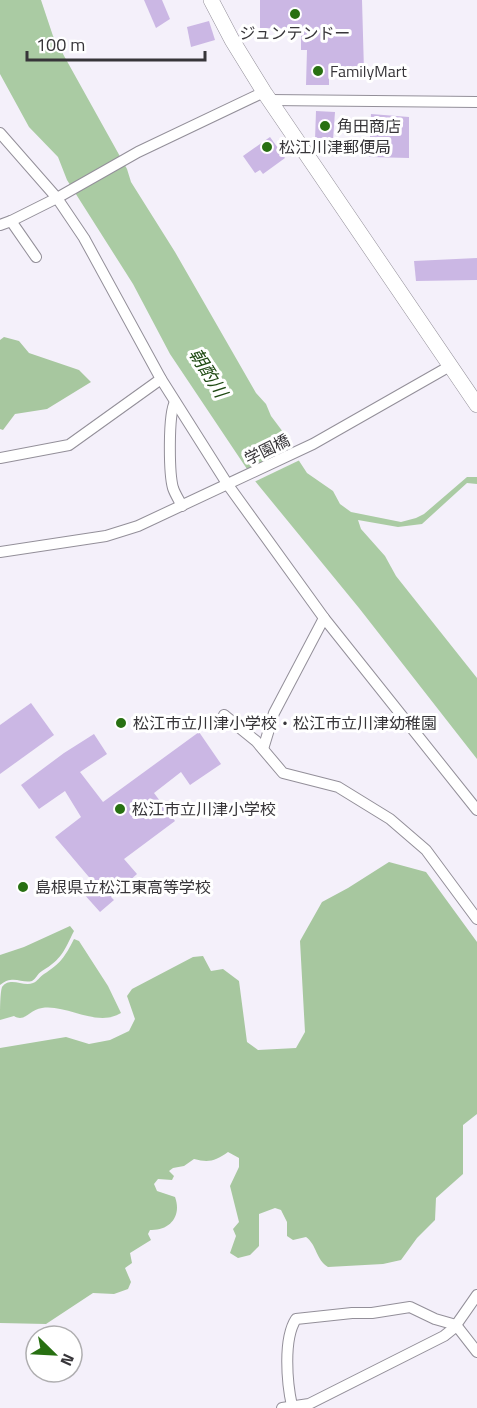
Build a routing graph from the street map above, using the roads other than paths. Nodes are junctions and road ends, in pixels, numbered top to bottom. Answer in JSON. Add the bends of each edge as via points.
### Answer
{"nodes":[{"id":1,"x":212,"y":0,"type":"edge"},
{"id":2,"x":266,"y":96,"type":"junction"},
{"id":3,"x":477,"y":102,"type":"edge"},
{"id":4,"x":0,"y":133,"type":"edge"},
{"id":5,"x":60,"y":196,"type":"junction"},
{"id":6,"x":6,"y":223,"type":"edge"},
{"id":7,"x":36,"y":257,"type":"dead end"},
{"id":8,"x":450,"y":366,"type":"junction"},
{"id":9,"x":161,"y":379,"type":"junction"},
{"id":10,"x":176,"y":402,"type":"junction"},
{"id":11,"x":477,"y":405,"type":"edge"},
{"id":12,"x":0,"y":458,"type":"edge"},
{"id":13,"x":232,"y":483,"type":"junction"},
{"id":14,"x":182,"y":506,"type":"junction"},
{"id":15,"x":0,"y":552,"type":"edge"},
{"id":16,"x":324,"y":618,"type":"junction"},
{"id":17,"x":224,"y":715,"type":"dead end"},
{"id":18,"x":263,"y":749,"type":"junction"},
{"id":19,"x":477,"y":810,"type":"edge"},
{"id":20,"x":477,"y":919,"type":"edge"},
{"id":21,"x":477,"y":1295,"type":"edge"},
{"id":22,"x":456,"y":1325,"type":"junction"},
{"id":23,"x":477,"y":1352,"type":"edge"},
{"id":24,"x":290,"y":1407,"type":"edge"}],
"edges":[{"from":1,"to":2,"type":"street"},
{"from":2,"to":3,"type":"street"},
{"from":2,"to":5,"type":"street","via":[[138,152]]},
{"from":2,"to":8,"type":"street"},
{"from":4,"to":5,"type":"street"},
{"from":5,"to":6,"type":"street"},
{"from":5,"to":9,"type":"street"},
{"from":6,"to":7,"type":"street"},
{"from":8,"to":11,"type":"street"},
{"from":8,"to":13,"type":"street","name":"学園橋","via":[[313,444]]},
{"from":9,"to":10,"type":"street"},
{"from":9,"to":12,"type":"street","via":[[69,445]]},
{"from":10,"to":13,"type":"street"},
{"from":10,"to":14,"type":"street","via":[[171,415],[171,475]]},
{"from":13,"to":14,"type":"street","name":"学園橋"},
{"from":13,"to":16,"type":"street"},
{"from":14,"to":15,"type":"street","name":"学園橋","via":[[122,532]]},
{"from":16,"to":18,"type":"street","via":[[274,714]]},
{"from":16,"to":19,"type":"street"},
{"from":17,"to":18,"type":"street"},
{"from":18,"to":20,"type":"street","via":[[283,773],[338,787],[390,819],[426,850]]},
{"from":21,"to":22,"type":"street"},
{"from":22,"to":23,"type":"street"},
{"from":22,"to":24,"type":"street","via":[[444,1336],[309,1404]]},
{"from":22,"to":24,"type":"street","via":[[410,1306],[296,1319],[287,1375]]}]}
